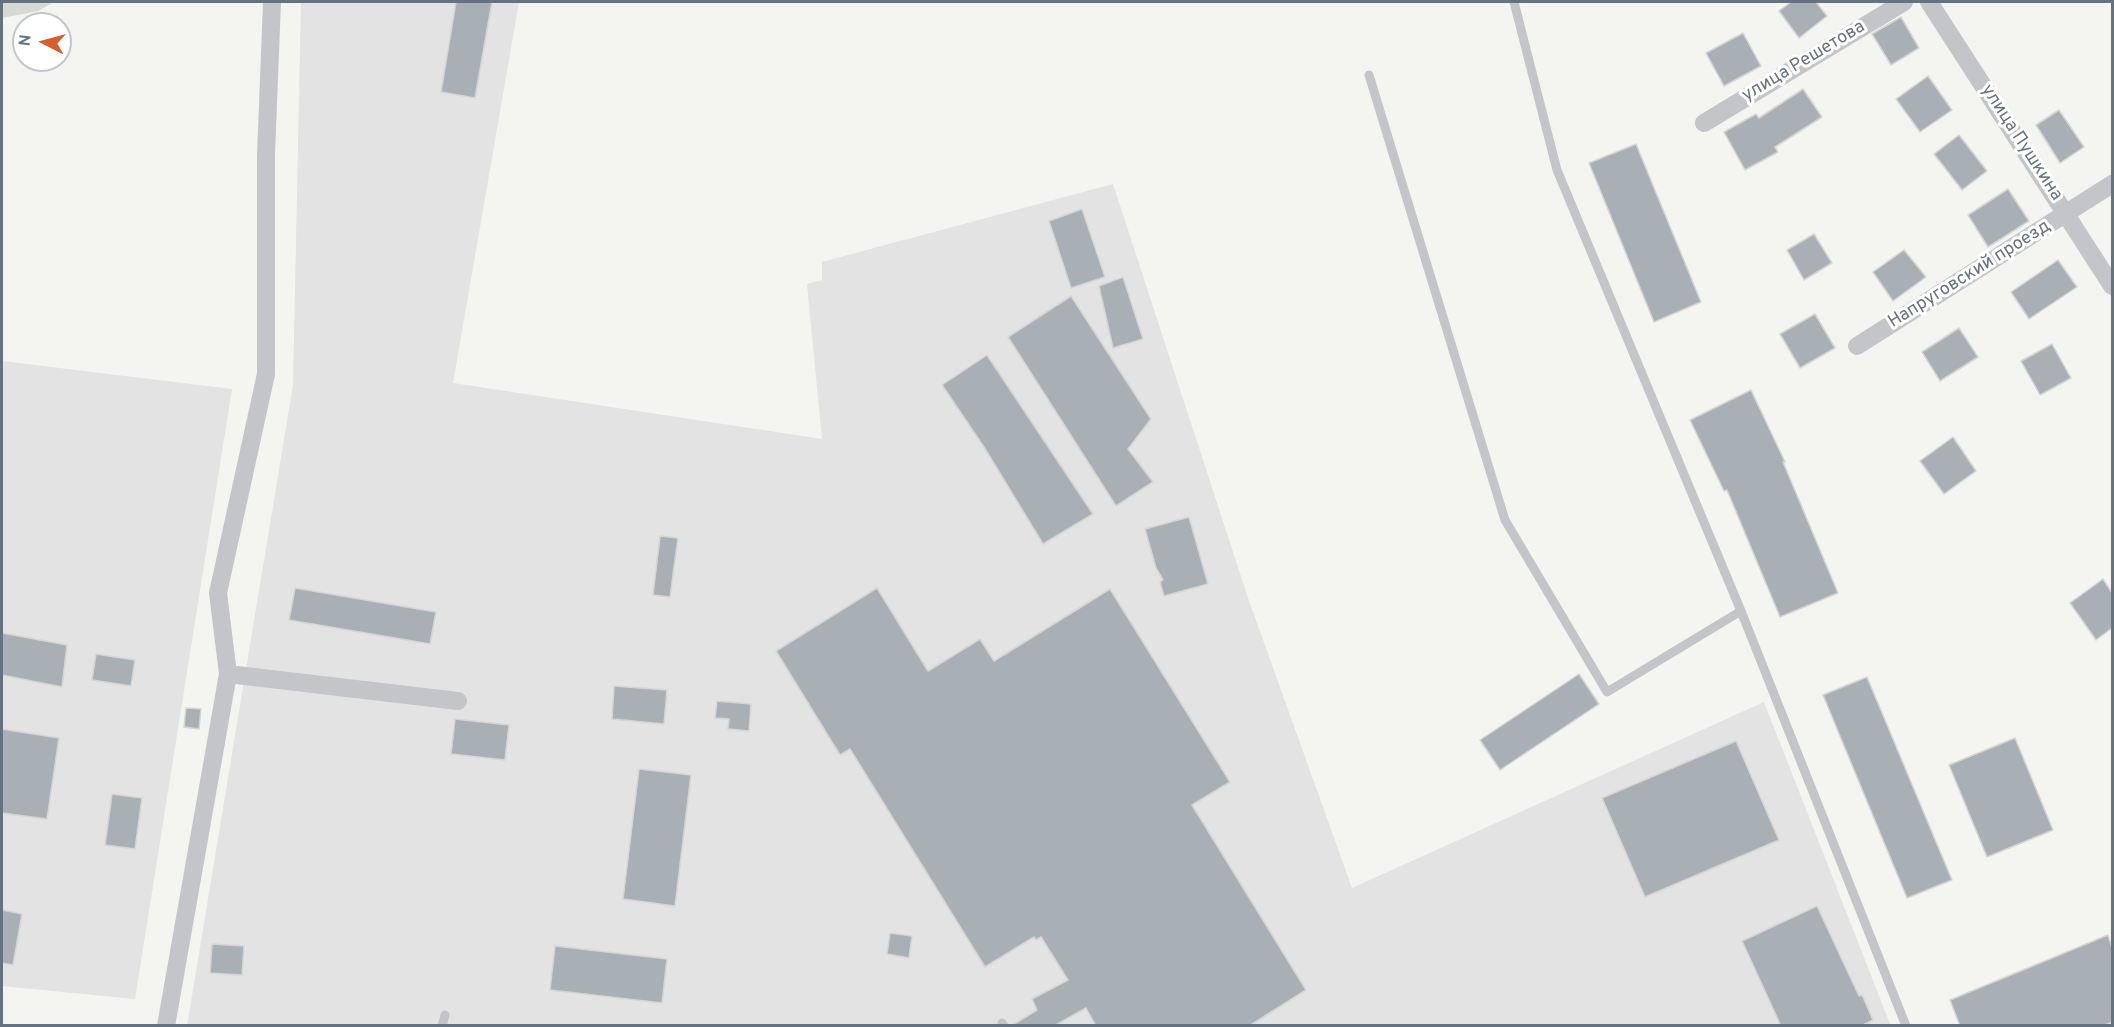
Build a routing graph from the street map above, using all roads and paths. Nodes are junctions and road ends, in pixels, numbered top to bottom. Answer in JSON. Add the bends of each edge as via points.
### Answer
{"nodes":[{"id":1,"x":272,"y":2,"type":"edge"},
{"id":2,"x":1514,"y":2,"type":"edge"},
{"id":3,"x":1904,"y":2,"type":"edge"},
{"id":4,"x":1929,"y":2,"type":"edge"},
{"id":5,"x":1369,"y":75,"type":"dead end"},
{"id":6,"x":1704,"y":123,"type":"dead end"},
{"id":7,"x":2112,"y":184,"type":"edge"},
{"id":8,"x":2066,"y":214,"type":"junction"},
{"id":9,"x":2112,"y":286,"type":"edge"},
{"id":10,"x":1857,"y":346,"type":"dead end"},
{"id":11,"x":1742,"y":611,"type":"junction"},
{"id":12,"x":228,"y":674,"type":"junction"},
{"id":13,"x":458,"y":701,"type":"dead end"},
{"id":14,"x":445,"y":1015,"type":"dead end"},
{"id":15,"x":166,"y":1026,"type":"edge"},
{"id":16,"x":442,"y":1026,"type":"edge"},
{"id":17,"x":1906,"y":1026,"type":"edge"}],
"edges":[{"from":1,"to":12,"type":"street","via":[[266,154],[266,374],[218,593]]},
{"from":2,"to":11,"type":"lane","via":[[1557,170]]},
{"from":3,"to":6,"type":"street","name":"улица Решетова"},
{"from":4,"to":8,"type":"street","name":"улица Пушкина"},
{"from":5,"to":11,"type":"lane","via":[[1505,520],[1606,692]]},
{"from":7,"to":8,"type":"street","name":"Напруговский проезд"},
{"from":8,"to":9,"type":"street","name":"улица Пушкина"},
{"from":8,"to":10,"type":"street","name":"Напруговский проезд"},
{"from":11,"to":17,"type":"lane"},
{"from":12,"to":13,"type":"street"},
{"from":12,"to":15,"type":"street"},
{"from":14,"to":16,"type":"lane"}]}
